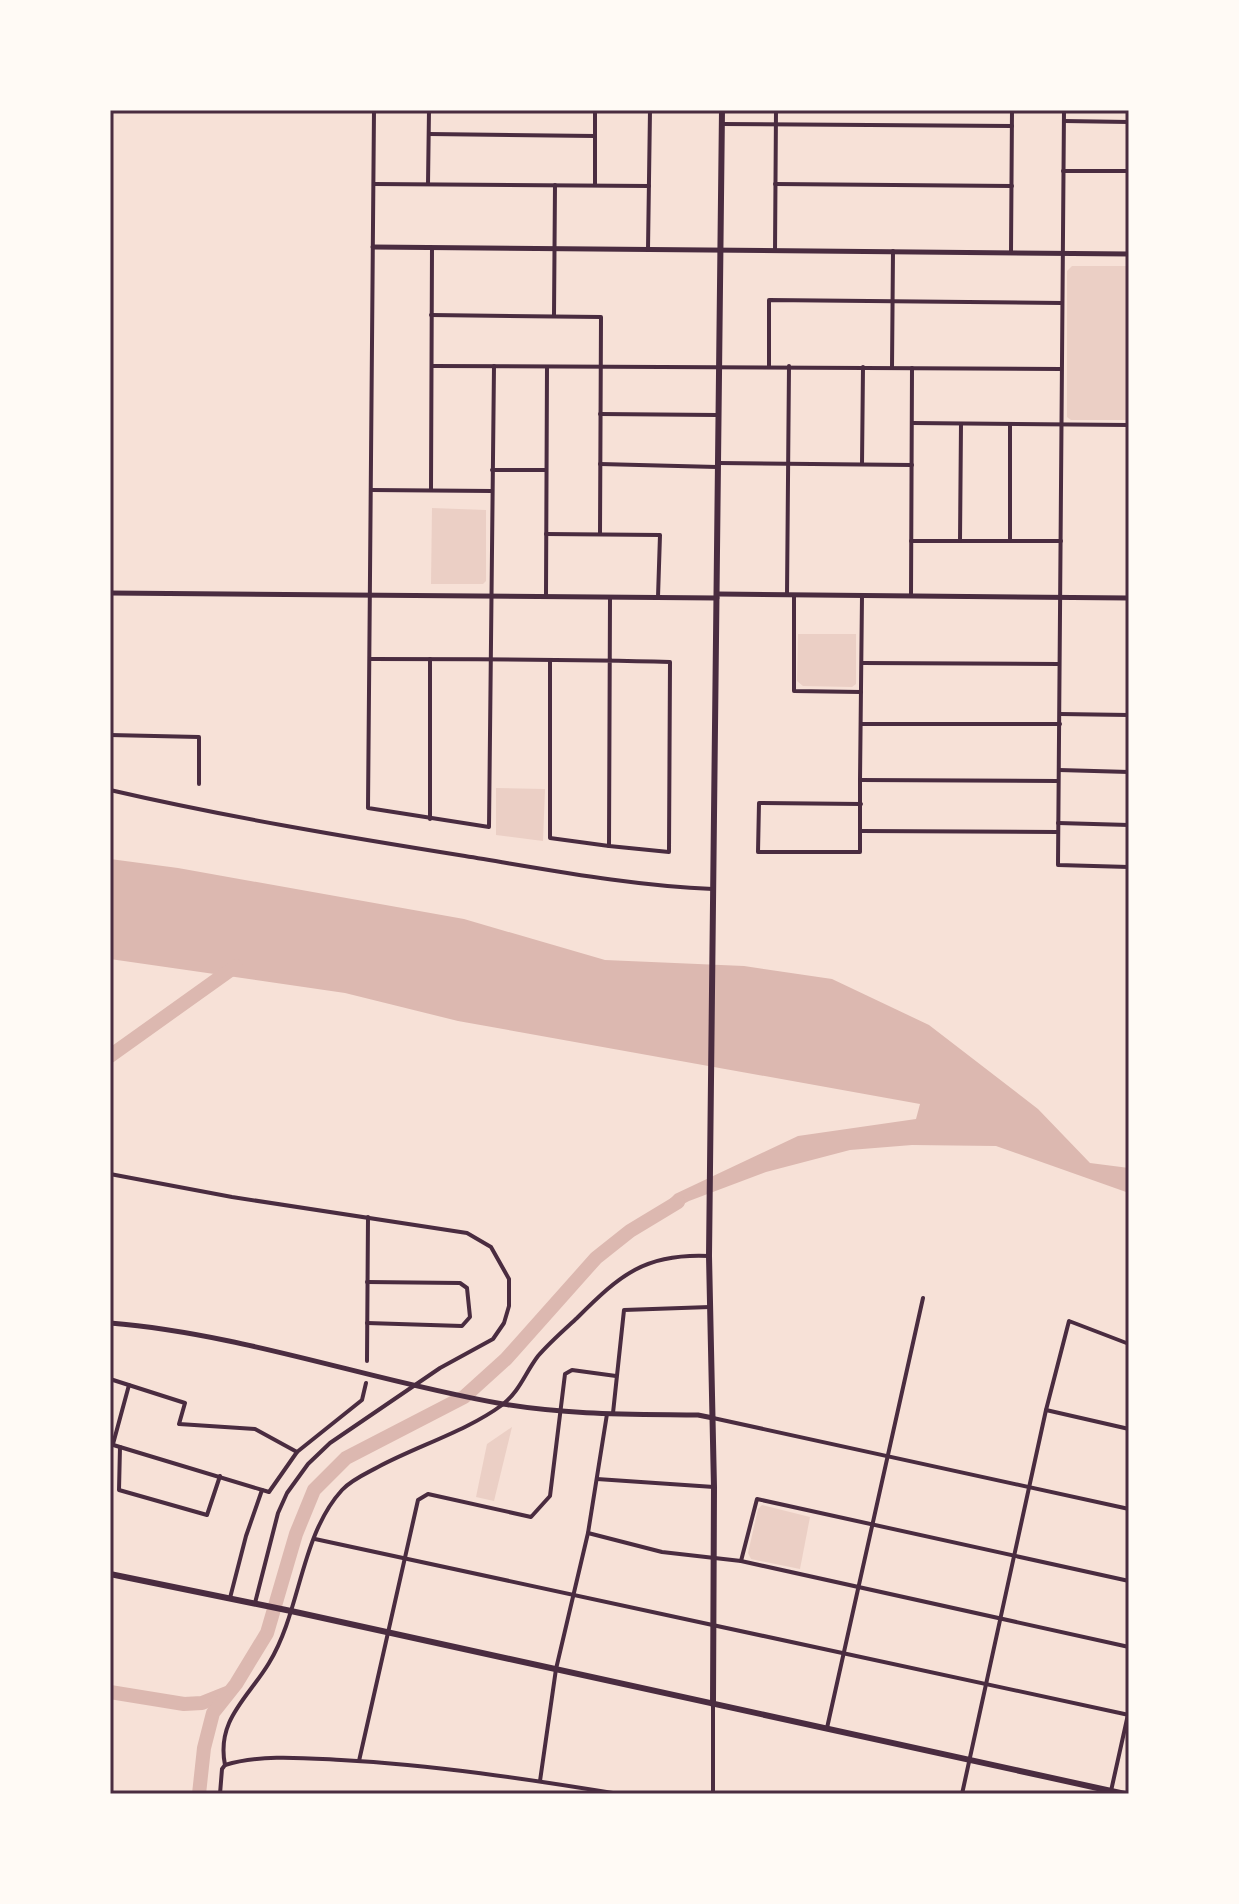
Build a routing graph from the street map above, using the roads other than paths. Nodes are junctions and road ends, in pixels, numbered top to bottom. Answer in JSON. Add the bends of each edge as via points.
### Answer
{"nodes":[{"id":1,"x":374,"y":110,"type":"edge"},
{"id":2,"x":429,"y":110,"type":"edge"},
{"id":3,"x":595,"y":110,"type":"edge"},
{"id":4,"x":650,"y":110,"type":"edge"},
{"id":5,"x":722,"y":110,"type":"edge"},
{"id":6,"x":776,"y":110,"type":"edge"},
{"id":7,"x":1012,"y":110,"type":"edge"},
{"id":8,"x":1064,"y":110,"type":"edge"},
{"id":9,"x":1064,"y":121,"type":"junction"},
{"id":10,"x":1129,"y":122,"type":"edge"},
{"id":11,"x":722,"y":124,"type":"junction"},
{"id":12,"x":776,"y":124,"type":"junction"},
{"id":13,"x":1012,"y":126,"type":"junction"},
{"id":14,"x":429,"y":134,"type":"junction"},
{"id":15,"x":595,"y":136,"type":"junction"},
{"id":16,"x":1063,"y":171,"type":"junction"},
{"id":17,"x":1129,"y":171,"type":"edge"},
{"id":18,"x":374,"y":184,"type":"junction"},
{"id":19,"x":428,"y":184,"type":"junction"},
{"id":20,"x":775,"y":184,"type":"junction"},
{"id":21,"x":555,"y":185,"type":"junction"},
{"id":22,"x":595,"y":185,"type":"junction"},
{"id":23,"x":649,"y":186,"type":"junction"},
{"id":24,"x":1012,"y":186,"type":"junction"},
{"id":25,"x":373,"y":247,"type":"junction"},
{"id":26,"x":432,"y":248,"type":"junction"},
{"id":27,"x":554,"y":249,"type":"junction"},
{"id":28,"x":648,"y":249,"type":"junction"},
{"id":29,"x":720,"y":250,"type":"junction"},
{"id":30,"x":775,"y":251,"type":"junction"},
{"id":31,"x":893,"y":251,"type":"junction"},
{"id":32,"x":1011,"y":252,"type":"junction"},
{"id":33,"x":1063,"y":253,"type":"junction"},
{"id":34,"x":1129,"y":254,"type":"edge"},
{"id":35,"x":893,"y":301,"type":"junction"},
{"id":36,"x":1062,"y":303,"type":"junction"},
{"id":37,"x":431,"y":315,"type":"junction"},
{"id":38,"x":554,"y":316,"type":"junction"},
{"id":39,"x":432,"y":366,"type":"junction"},
{"id":40,"x":494,"y":366,"type":"junction"},
{"id":41,"x":601,"y":366,"type":"junction"},
{"id":42,"x":720,"y":366,"type":"junction"},
{"id":43,"x":769,"y":366,"type":"junction"},
{"id":44,"x":789,"y":366,"type":"junction"},
{"id":45,"x":547,"y":367,"type":"junction"},
{"id":46,"x":863,"y":367,"type":"junction"},
{"id":47,"x":892,"y":368,"type":"junction"},
{"id":48,"x":912,"y":368,"type":"junction"},
{"id":49,"x":1062,"y":369,"type":"junction"},
{"id":50,"x":600,"y":414,"type":"junction"},
{"id":51,"x":720,"y":415,"type":"junction"},
{"id":52,"x":912,"y":423,"type":"junction"},
{"id":53,"x":961,"y":424,"type":"junction"},
{"id":54,"x":1010,"y":424,"type":"junction"},
{"id":55,"x":1062,"y":424,"type":"junction"},
{"id":56,"x":1129,"y":425,"type":"edge"},
{"id":57,"x":600,"y":464,"type":"junction"},
{"id":58,"x":787,"y":464,"type":"junction"},
{"id":59,"x":862,"y":464,"type":"junction"},
{"id":60,"x":719,"y":465,"type":"junction"},
{"id":61,"x":912,"y":465,"type":"junction"},
{"id":62,"x":492,"y":470,"type":"junction"},
{"id":63,"x":546,"y":470,"type":"junction"},
{"id":64,"x":371,"y":490,"type":"junction"},
{"id":65,"x":431,"y":490,"type":"junction"},
{"id":66,"x":492,"y":491,"type":"junction"},
{"id":67,"x":546,"y":534,"type":"junction"},
{"id":68,"x":600,"y":534,"type":"junction"},
{"id":69,"x":911,"y":541,"type":"junction"},
{"id":70,"x":960,"y":541,"type":"junction"},
{"id":71,"x":1010,"y":541,"type":"junction"},
{"id":72,"x":1061,"y":541,"type":"junction"},
{"id":73,"x":110,"y":593,"type":"edge"},
{"id":74,"x":371,"y":595,"type":"junction"},
{"id":75,"x":492,"y":595,"type":"junction"},
{"id":76,"x":546,"y":595,"type":"junction"},
{"id":77,"x":787,"y":595,"type":"junction"},
{"id":78,"x":794,"y":595,"type":"junction"},
{"id":79,"x":718,"y":596,"type":"junction"},
{"id":80,"x":862,"y":596,"type":"junction"},
{"id":81,"x":911,"y":596,"type":"junction"},
{"id":82,"x":610,"y":597,"type":"junction"},
{"id":83,"x":658,"y":597,"type":"junction"},
{"id":84,"x":1061,"y":597,"type":"junction"},
{"id":85,"x":1129,"y":598,"type":"edge"},
{"id":86,"x":370,"y":659,"type":"junction"},
{"id":87,"x":430,"y":659,"type":"junction"},
{"id":88,"x":491,"y":659,"type":"junction"},
{"id":89,"x":550,"y":660,"type":"junction"},
{"id":90,"x":610,"y":660,"type":"junction"},
{"id":91,"x":862,"y":663,"type":"junction"},
{"id":92,"x":1060,"y":664,"type":"junction"},
{"id":93,"x":861,"y":692,"type":"junction"},
{"id":94,"x":1060,"y":714,"type":"junction"},
{"id":95,"x":1129,"y":715,"type":"edge"},
{"id":96,"x":861,"y":724,"type":"junction"},
{"id":97,"x":1060,"y":724,"type":"junction"},
{"id":98,"x":110,"y":735,"type":"edge"},
{"id":99,"x":1059,"y":770,"type":"junction"},
{"id":100,"x":1129,"y":772,"type":"edge"},
{"id":101,"x":860,"y":780,"type":"junction"},
{"id":102,"x":1059,"y":781,"type":"junction"},
{"id":103,"x":199,"y":784,"type":"dead end"},
{"id":104,"x":110,"y":790,"type":"edge"},
{"id":105,"x":861,"y":804,"type":"junction"},
{"id":106,"x":430,"y":819,"type":"junction"},
{"id":107,"x":1058,"y":823,"type":"junction"},
{"id":108,"x":1129,"y":825,"type":"edge"},
{"id":109,"x":860,"y":831,"type":"junction"},
{"id":110,"x":1058,"y":832,"type":"junction"},
{"id":111,"x":609,"y":846,"type":"junction"},
{"id":112,"x":1129,"y":867,"type":"edge"},
{"id":113,"x":713,"y":889,"type":"junction"},
{"id":114,"x":110,"y":1174,"type":"edge"},
{"id":115,"x":368,"y":1217,"type":"junction"},
{"id":116,"x":709,"y":1256,"type":"junction"},
{"id":117,"x":367,"y":1282,"type":"junction"},
{"id":118,"x":923,"y":1298,"type":"dead end"},
{"id":119,"x":710,"y":1307,"type":"junction"},
{"id":120,"x":110,"y":1323,"type":"edge"},
{"id":121,"x":367,"y":1323,"type":"junction"},
{"id":122,"x":1129,"y":1344,"type":"edge"},
{"id":123,"x":367,"y":1361,"type":"dead end"},
{"id":124,"x":616,"y":1376,"type":"junction"},
{"id":125,"x":110,"y":1379,"type":"edge"},
{"id":126,"x":366,"y":1383,"type":"dead end"},
{"id":127,"x":418,"y":1384,"type":"junction"},
{"id":128,"x":129,"y":1385,"type":"junction"},
{"id":129,"x":503,"y":1404,"type":"junction"},
{"id":130,"x":1046,"y":1410,"type":"junction"},
{"id":131,"x":610,"y":1414,"type":"junction"},
{"id":132,"x":713,"y":1418,"type":"junction"},
{"id":133,"x":1129,"y":1429,"type":"edge"},
{"id":134,"x":111,"y":1444,"type":"edge"},
{"id":135,"x":120,"y":1447,"type":"junction"},
{"id":136,"x":297,"y":1452,"type":"junction"},
{"id":137,"x":888,"y":1456,"type":"junction"},
{"id":138,"x":220,"y":1476,"type":"junction"},
{"id":139,"x":597,"y":1479,"type":"junction"},
{"id":140,"x":714,"y":1487,"type":"junction"},
{"id":141,"x":1029,"y":1487,"type":"junction"},
{"id":142,"x":262,"y":1490,"type":"junction"},
{"id":143,"x":1129,"y":1509,"type":"edge"},
{"id":144,"x":873,"y":1525,"type":"junction"},
{"id":145,"x":588,"y":1533,"type":"junction"},
{"id":146,"x":315,"y":1539,"type":"junction"},
{"id":147,"x":1014,"y":1555,"type":"junction"},
{"id":148,"x":714,"y":1556,"type":"junction"},
{"id":149,"x":405,"y":1557,"type":"junction"},
{"id":150,"x":741,"y":1561,"type":"junction"},
{"id":151,"x":110,"y":1574,"type":"edge"},
{"id":152,"x":1129,"y":1581,"type":"edge"},
{"id":153,"x":859,"y":1587,"type":"junction"},
{"id":154,"x":572,"y":1594,"type":"junction"},
{"id":155,"x":230,"y":1598,"type":"junction"},
{"id":156,"x":258,"y":1604,"type":"junction"},
{"id":157,"x":288,"y":1610,"type":"junction"},
{"id":158,"x":1000,"y":1619,"type":"junction"},
{"id":159,"x":713,"y":1626,"type":"junction"},
{"id":160,"x":387,"y":1632,"type":"junction"},
{"id":161,"x":1129,"y":1647,"type":"edge"},
{"id":162,"x":844,"y":1654,"type":"junction"},
{"id":163,"x":556,"y":1669,"type":"junction"},
{"id":164,"x":987,"y":1686,"type":"junction"},
{"id":165,"x":713,"y":1704,"type":"junction"},
{"id":166,"x":1129,"y":1713,"type":"edge"},
{"id":167,"x":827,"y":1728,"type":"junction"},
{"id":168,"x":970,"y":1759,"type":"junction"},
{"id":169,"x":359,"y":1761,"type":"junction"},
{"id":170,"x":225,"y":1765,"type":"junction"},
{"id":171,"x":540,"y":1781,"type":"junction"},
{"id":172,"x":1111,"y":1791,"type":"junction"},
{"id":173,"x":220,"y":1794,"type":"edge"},
{"id":174,"x":619,"y":1794,"type":"edge"},
{"id":175,"x":713,"y":1794,"type":"edge"},
{"id":176,"x":962,"y":1794,"type":"edge"},
{"id":177,"x":1125,"y":1794,"type":"edge"}],
"edges":[{"from":1,"to":18,"type":"street"},
{"from":2,"to":14,"type":"street"},
{"from":3,"to":15,"type":"street"},
{"from":4,"to":23,"type":"street"},
{"from":5,"to":11,"type":"main road"},
{"from":6,"to":12,"type":"street"},
{"from":7,"to":13,"type":"street"},
{"from":8,"to":9,"type":"street"},
{"from":9,"to":10,"type":"street"},
{"from":9,"to":16,"type":"street"},
{"from":11,"to":12,"type":"street"},
{"from":11,"to":29,"type":"main road"},
{"from":12,"to":13,"type":"street"},
{"from":12,"to":20,"type":"street"},
{"from":13,"to":24,"type":"street"},
{"from":14,"to":15,"type":"street"},
{"from":14,"to":19,"type":"street"},
{"from":15,"to":22,"type":"street"},
{"from":16,"to":17,"type":"street"},
{"from":16,"to":33,"type":"street"},
{"from":18,"to":19,"type":"street"},
{"from":18,"to":25,"type":"street"},
{"from":19,"to":21,"type":"street"},
{"from":20,"to":24,"type":"street"},
{"from":20,"to":30,"type":"street"},
{"from":21,"to":22,"type":"street"},
{"from":21,"to":27,"type":"street"},
{"from":22,"to":23,"type":"street"},
{"from":23,"to":28,"type":"street"},
{"from":24,"to":32,"type":"street"},
{"from":25,"to":26,"type":"street"},
{"from":25,"to":64,"type":"street"},
{"from":26,"to":27,"type":"street"},
{"from":26,"to":37,"type":"street"},
{"from":27,"to":28,"type":"street"},
{"from":27,"to":38,"type":"street"},
{"from":28,"to":29,"type":"street"},
{"from":29,"to":30,"type":"street"},
{"from":29,"to":42,"type":"main road"},
{"from":30,"to":31,"type":"street"},
{"from":31,"to":32,"type":"street"},
{"from":31,"to":35,"type":"street"},
{"from":32,"to":33,"type":"street"},
{"from":33,"to":34,"type":"street"},
{"from":33,"to":36,"type":"street"},
{"from":35,"to":36,"type":"street"},
{"from":35,"to":43,"type":"street","via":[[769,300]]},
{"from":35,"to":47,"type":"street"},
{"from":36,"to":49,"type":"street"},
{"from":37,"to":38,"type":"street"},
{"from":37,"to":39,"type":"street"},
{"from":38,"to":41,"type":"street","via":[[601,317]]},
{"from":39,"to":40,"type":"street"},
{"from":39,"to":65,"type":"street"},
{"from":40,"to":45,"type":"street"},
{"from":40,"to":62,"type":"street"},
{"from":41,"to":42,"type":"street"},
{"from":41,"to":45,"type":"street"},
{"from":41,"to":50,"type":"street"},
{"from":42,"to":43,"type":"street"},
{"from":42,"to":51,"type":"main road"},
{"from":43,"to":44,"type":"street"},
{"from":44,"to":46,"type":"street"},
{"from":44,"to":58,"type":"street"},
{"from":45,"to":63,"type":"street"},
{"from":46,"to":47,"type":"street"},
{"from":46,"to":59,"type":"street"},
{"from":47,"to":48,"type":"street"},
{"from":48,"to":49,"type":"street"},
{"from":48,"to":52,"type":"street"},
{"from":49,"to":55,"type":"street"},
{"from":50,"to":51,"type":"street"},
{"from":50,"to":57,"type":"street"},
{"from":51,"to":60,"type":"main road"},
{"from":52,"to":53,"type":"street"},
{"from":52,"to":61,"type":"street"},
{"from":53,"to":54,"type":"street"},
{"from":53,"to":70,"type":"street"},
{"from":54,"to":55,"type":"street"},
{"from":54,"to":71,"type":"street"},
{"from":55,"to":56,"type":"street"},
{"from":55,"to":72,"type":"street"},
{"from":57,"to":60,"type":"street"},
{"from":57,"to":68,"type":"street"},
{"from":58,"to":59,"type":"street"},
{"from":58,"to":60,"type":"street"},
{"from":58,"to":77,"type":"street"},
{"from":59,"to":61,"type":"street"},
{"from":60,"to":79,"type":"main road"},
{"from":61,"to":69,"type":"street"},
{"from":62,"to":63,"type":"street"},
{"from":62,"to":66,"type":"street"},
{"from":63,"to":67,"type":"street"},
{"from":64,"to":65,"type":"street"},
{"from":64,"to":74,"type":"street"},
{"from":65,"to":66,"type":"street"},
{"from":66,"to":75,"type":"street"},
{"from":67,"to":68,"type":"street"},
{"from":67,"to":76,"type":"street"},
{"from":68,"to":83,"type":"street","via":[[660,535]]},
{"from":69,"to":70,"type":"street"},
{"from":69,"to":81,"type":"street"},
{"from":70,"to":71,"type":"street"},
{"from":71,"to":72,"type":"street"},
{"from":72,"to":84,"type":"street"},
{"from":73,"to":74,"type":"street"},
{"from":74,"to":75,"type":"street"},
{"from":74,"to":86,"type":"street"},
{"from":75,"to":76,"type":"street"},
{"from":75,"to":88,"type":"street"},
{"from":76,"to":82,"type":"street"},
{"from":77,"to":78,"type":"street"},
{"from":77,"to":79,"type":"street"},
{"from":78,"to":80,"type":"street"},
{"from":78,"to":93,"type":"street","via":[[794,691]]},
{"from":79,"to":83,"type":"street"},
{"from":79,"to":113,"type":"main road"},
{"from":80,"to":81,"type":"street"},
{"from":80,"to":91,"type":"street"},
{"from":81,"to":84,"type":"street"},
{"from":82,"to":83,"type":"street"},
{"from":82,"to":90,"type":"street"},
{"from":84,"to":85,"type":"street"},
{"from":84,"to":92,"type":"street"},
{"from":86,"to":87,"type":"street"},
{"from":86,"to":106,"type":"street","via":[[368,808]]},
{"from":87,"to":88,"type":"street"},
{"from":87,"to":106,"type":"street"},
{"from":88,"to":89,"type":"street"},
{"from":88,"to":106,"type":"street","via":[[489,827]]},
{"from":89,"to":90,"type":"street"},
{"from":89,"to":111,"type":"street","via":[[550,838]]},
{"from":90,"to":111,"type":"street"},
{"from":90,"to":111,"type":"street","via":[[670,662],[669,852]]},
{"from":91,"to":92,"type":"street"},
{"from":91,"to":93,"type":"street"},
{"from":92,"to":94,"type":"street"},
{"from":93,"to":96,"type":"street"},
{"from":94,"to":95,"type":"street"},
{"from":94,"to":97,"type":"street"},
{"from":96,"to":97,"type":"street"},
{"from":96,"to":101,"type":"street"},
{"from":97,"to":99,"type":"street"},
{"from":98,"to":103,"type":"street","via":[[199,737]]},
{"from":99,"to":100,"type":"street"},
{"from":99,"to":102,"type":"street"},
{"from":101,"to":102,"type":"street"},
{"from":101,"to":105,"type":"street"},
{"from":102,"to":107,"type":"street"},
{"from":104,"to":113,"type":"street","via":[[215,814],[535,868]]},
{"from":105,"to":109,"type":"street"},
{"from":105,"to":109,"type":"street","via":[[759,803],[758,852],[860,852]]},
{"from":107,"to":108,"type":"street"},
{"from":107,"to":110,"type":"street"},
{"from":109,"to":110,"type":"street"},
{"from":110,"to":112,"type":"street","via":[[1058,865]]},
{"from":113,"to":116,"type":"main road"},
{"from":114,"to":115,"type":"street"},
{"from":115,"to":117,"type":"street"},
{"from":115,"to":127,"type":"street","via":[[467,1233],[491,1247],[509,1279],[509,1306],[493,1339]]},
{"from":116,"to":119,"type":"main road"},
{"from":116,"to":129,"type":"street","via":[[667,1259],[624,1274],[537,1357]]},
{"from":117,"to":121,"type":"street"},
{"from":117,"to":121,"type":"street","via":[[460,1283],[467,1288],[470,1317],[462,1326]]},
{"from":118,"to":137,"type":"street"},
{"from":119,"to":124,"type":"street","via":[[624,1310]]},
{"from":119,"to":132,"type":"main road"},
{"from":120,"to":127,"type":"street","via":[[183,1331]]},
{"from":121,"to":123,"type":"street"},
{"from":122,"to":130,"type":"street","via":[[1069,1321]]},
{"from":124,"to":131,"type":"street"},
{"from":124,"to":149,"type":"street","via":[[572,1370],[565,1374],[550,1496],[531,1517],[428,1494],[418,1500]]},
{"from":125,"to":128,"type":"street"},
{"from":126,"to":136,"type":"street","via":[[362,1400]]},
{"from":127,"to":129,"type":"street"},
{"from":127,"to":156,"type":"street","via":[[330,1443],[297,1478],[278,1513]]},
{"from":128,"to":134,"type":"street"},
{"from":128,"to":136,"type":"street","via":[[185,1403],[179,1424],[255,1429]]},
{"from":129,"to":131,"type":"street"},
{"from":129,"to":146,"type":"street","via":[[344,1488]]},
{"from":130,"to":133,"type":"street"},
{"from":130,"to":141,"type":"street"},
{"from":131,"to":132,"type":"street"},
{"from":131,"to":139,"type":"street"},
{"from":132,"to":137,"type":"street"},
{"from":132,"to":140,"type":"main road"},
{"from":134,"to":135,"type":"street"},
{"from":135,"to":138,"type":"street"},
{"from":135,"to":138,"type":"street","via":[[119,1490],[207,1515]]},
{"from":136,"to":142,"type":"street","via":[[269,1492]]},
{"from":137,"to":141,"type":"street"},
{"from":137,"to":144,"type":"street"},
{"from":138,"to":142,"type":"street"},
{"from":139,"to":140,"type":"street"},
{"from":139,"to":145,"type":"street"},
{"from":140,"to":148,"type":"main road"},
{"from":141,"to":143,"type":"street"},
{"from":141,"to":147,"type":"street"},
{"from":142,"to":155,"type":"street"},
{"from":144,"to":147,"type":"street"},
{"from":144,"to":150,"type":"street","via":[[757,1499]]},
{"from":144,"to":153,"type":"street"},
{"from":145,"to":148,"type":"street","via":[[662,1552]]},
{"from":145,"to":154,"type":"street"},
{"from":146,"to":149,"type":"street"},
{"from":146,"to":157,"type":"street"},
{"from":147,"to":152,"type":"street"},
{"from":147,"to":158,"type":"street"},
{"from":148,"to":150,"type":"street"},
{"from":148,"to":159,"type":"main road"},
{"from":149,"to":154,"type":"street"},
{"from":149,"to":160,"type":"street"},
{"from":150,"to":153,"type":"street"},
{"from":151,"to":155,"type":"main road"},
{"from":153,"to":158,"type":"street"},
{"from":153,"to":162,"type":"street"},
{"from":154,"to":159,"type":"street"},
{"from":154,"to":163,"type":"street"},
{"from":155,"to":156,"type":"main road"},
{"from":156,"to":157,"type":"main road"},
{"from":157,"to":160,"type":"main road"},
{"from":157,"to":170,"type":"street","via":[[287,1626],[270,1662],[228,1723],[222,1749]]},
{"from":158,"to":161,"type":"street"},
{"from":158,"to":164,"type":"street"},
{"from":159,"to":162,"type":"street"},
{"from":159,"to":165,"type":"main road"},
{"from":160,"to":163,"type":"main road"},
{"from":160,"to":169,"type":"street"},
{"from":162,"to":164,"type":"street"},
{"from":162,"to":167,"type":"street"},
{"from":163,"to":165,"type":"main road"},
{"from":163,"to":171,"type":"street"},
{"from":164,"to":166,"type":"street"},
{"from":164,"to":168,"type":"street"},
{"from":165,"to":167,"type":"main road"},
{"from":165,"to":175,"type":"street"},
{"from":166,"to":172,"type":"street"},
{"from":167,"to":168,"type":"main road"},
{"from":168,"to":172,"type":"main road"},
{"from":168,"to":176,"type":"street"},
{"from":169,"to":170,"type":"street","via":[[305,1758]]},
{"from":169,"to":171,"type":"street"},
{"from":170,"to":173,"type":"street"},
{"from":171,"to":174,"type":"street"},
{"from":172,"to":177,"type":"main road"}]}
